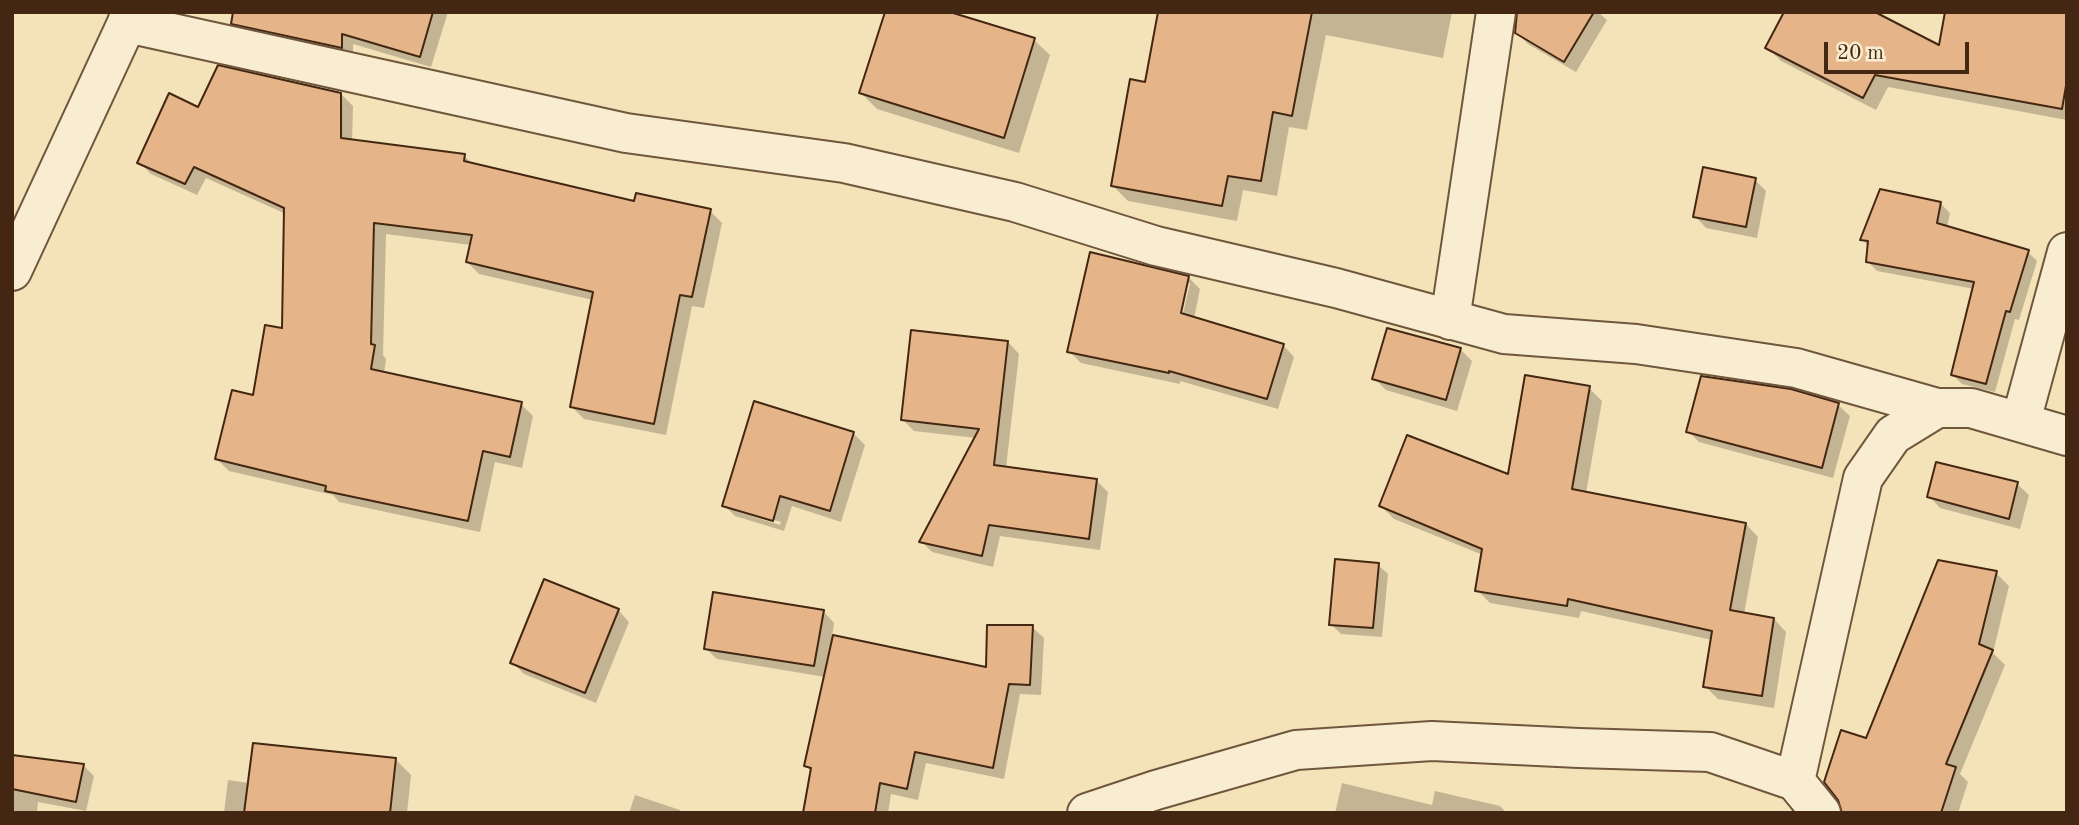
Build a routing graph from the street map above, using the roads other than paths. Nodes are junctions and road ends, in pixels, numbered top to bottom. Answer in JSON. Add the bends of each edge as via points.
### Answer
{"nodes":[{"id":1,"x":1496,"y":12,"type":"edge"},
{"id":2,"x":128,"y":18,"type":"edge"},
{"id":3,"x":2067,"y":251,"type":"edge"},
{"id":4,"x":12,"y":271,"type":"edge"},
{"id":5,"x":1451,"y":320,"type":"junction"},
{"id":6,"x":1937,"y":408,"type":"junction"},
{"id":7,"x":2021,"y":421,"type":"junction"},
{"id":8,"x":2067,"y":436,"type":"edge"},
{"id":9,"x":1795,"y":781,"type":"junction"},
{"id":10,"x":1087,"y":813,"type":"edge"},
{"id":11,"x":1821,"y":813,"type":"edge"}],
"edges":[{"from":1,"to":5,"type":"street"},
{"from":2,"to":4,"type":"street"},
{"from":2,"to":5,"type":"street","via":[[626,133],[844,163],[1015,202],[1156,246]]},
{"from":3,"to":7,"type":"street"},
{"from":5,"to":6,"type":"street","via":[[1504,334],[1636,344],[1796,368]]},
{"from":6,"to":7,"type":"street","via":[[1971,408]]},
{"from":6,"to":9,"type":"street","via":[[1893,435],[1863,478]]},
{"from":7,"to":8,"type":"street"},
{"from":9,"to":10,"type":"street","via":[[1710,752],[1432,741],[1296,751]]},
{"from":9,"to":11,"type":"street"}]}
